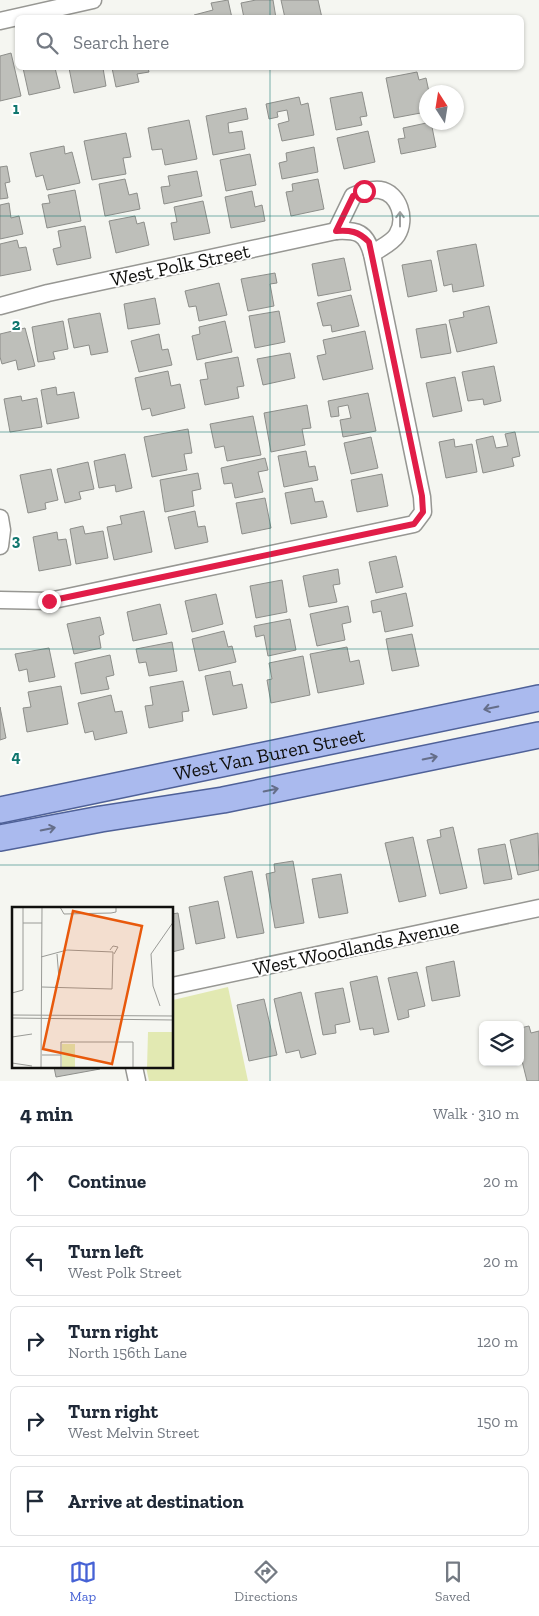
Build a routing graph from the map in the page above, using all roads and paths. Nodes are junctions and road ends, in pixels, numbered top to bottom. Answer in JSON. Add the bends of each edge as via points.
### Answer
{"nodes":[{"id":1,"x":93,"y":0,"type":"edge"},
{"id":2,"x":27,"y":15,"type":"edge"},
{"id":3,"x":15,"y":18,"type":"edge"},
{"id":4,"x":0,"y":21,"type":"edge"},
{"id":5,"x":336,"y":231,"type":"junction"},
{"id":6,"x":372,"y":254,"type":"junction"},
{"id":7,"x":0,"y":306,"type":"edge"},
{"id":8,"x":0,"y":518,"type":"edge"},
{"id":9,"x":0,"y":546,"type":"edge"},
{"id":10,"x":0,"y":600,"type":"edge"},
{"id":11,"x":539,"y":698,"type":"edge"},
{"id":12,"x":539,"y":736,"type":"edge"},
{"id":13,"x":0,"y":810,"type":"edge"},
{"id":14,"x":0,"y":838,"type":"edge"},
{"id":15,"x":539,"y":908,"type":"edge"},
{"id":16,"x":174,"y":986,"type":"edge"},
{"id":17,"x":134,"y":1068,"type":"edge"},
{"id":18,"x":137,"y":1081,"type":"edge"}],
"edges":[{"from":1,"to":2,"type":"street"},
{"from":3,"to":4,"type":"street"},
{"from":5,"to":6,"type":"street","name":"West Polk Street","via":[[351,230],[361,234],[369,242]]},
{"from":6,"to":5,"type":"street","one_way":true,"via":[[396,237],[400,229],[401,211],[391,195],[373,190],[353,196]]},
{"from":5,"to":7,"type":"street","name":"West Polk Street"},
{"from":6,"to":10,"type":"street","via":[[420,488],[423,512],[414,524],[49,601]]},
{"from":8,"to":9,"type":"street"},
{"from":11,"to":13,"type":"main road","name":"West Van Buren Street","one_way":true},
{"from":14,"to":12,"type":"main road","name":"West Van Buren Street","one_way":true,"via":[[223,800]]},
{"from":15,"to":16,"type":"street","name":"West Woodlands Avenue"},
{"from":17,"to":18,"type":"street"}]}
